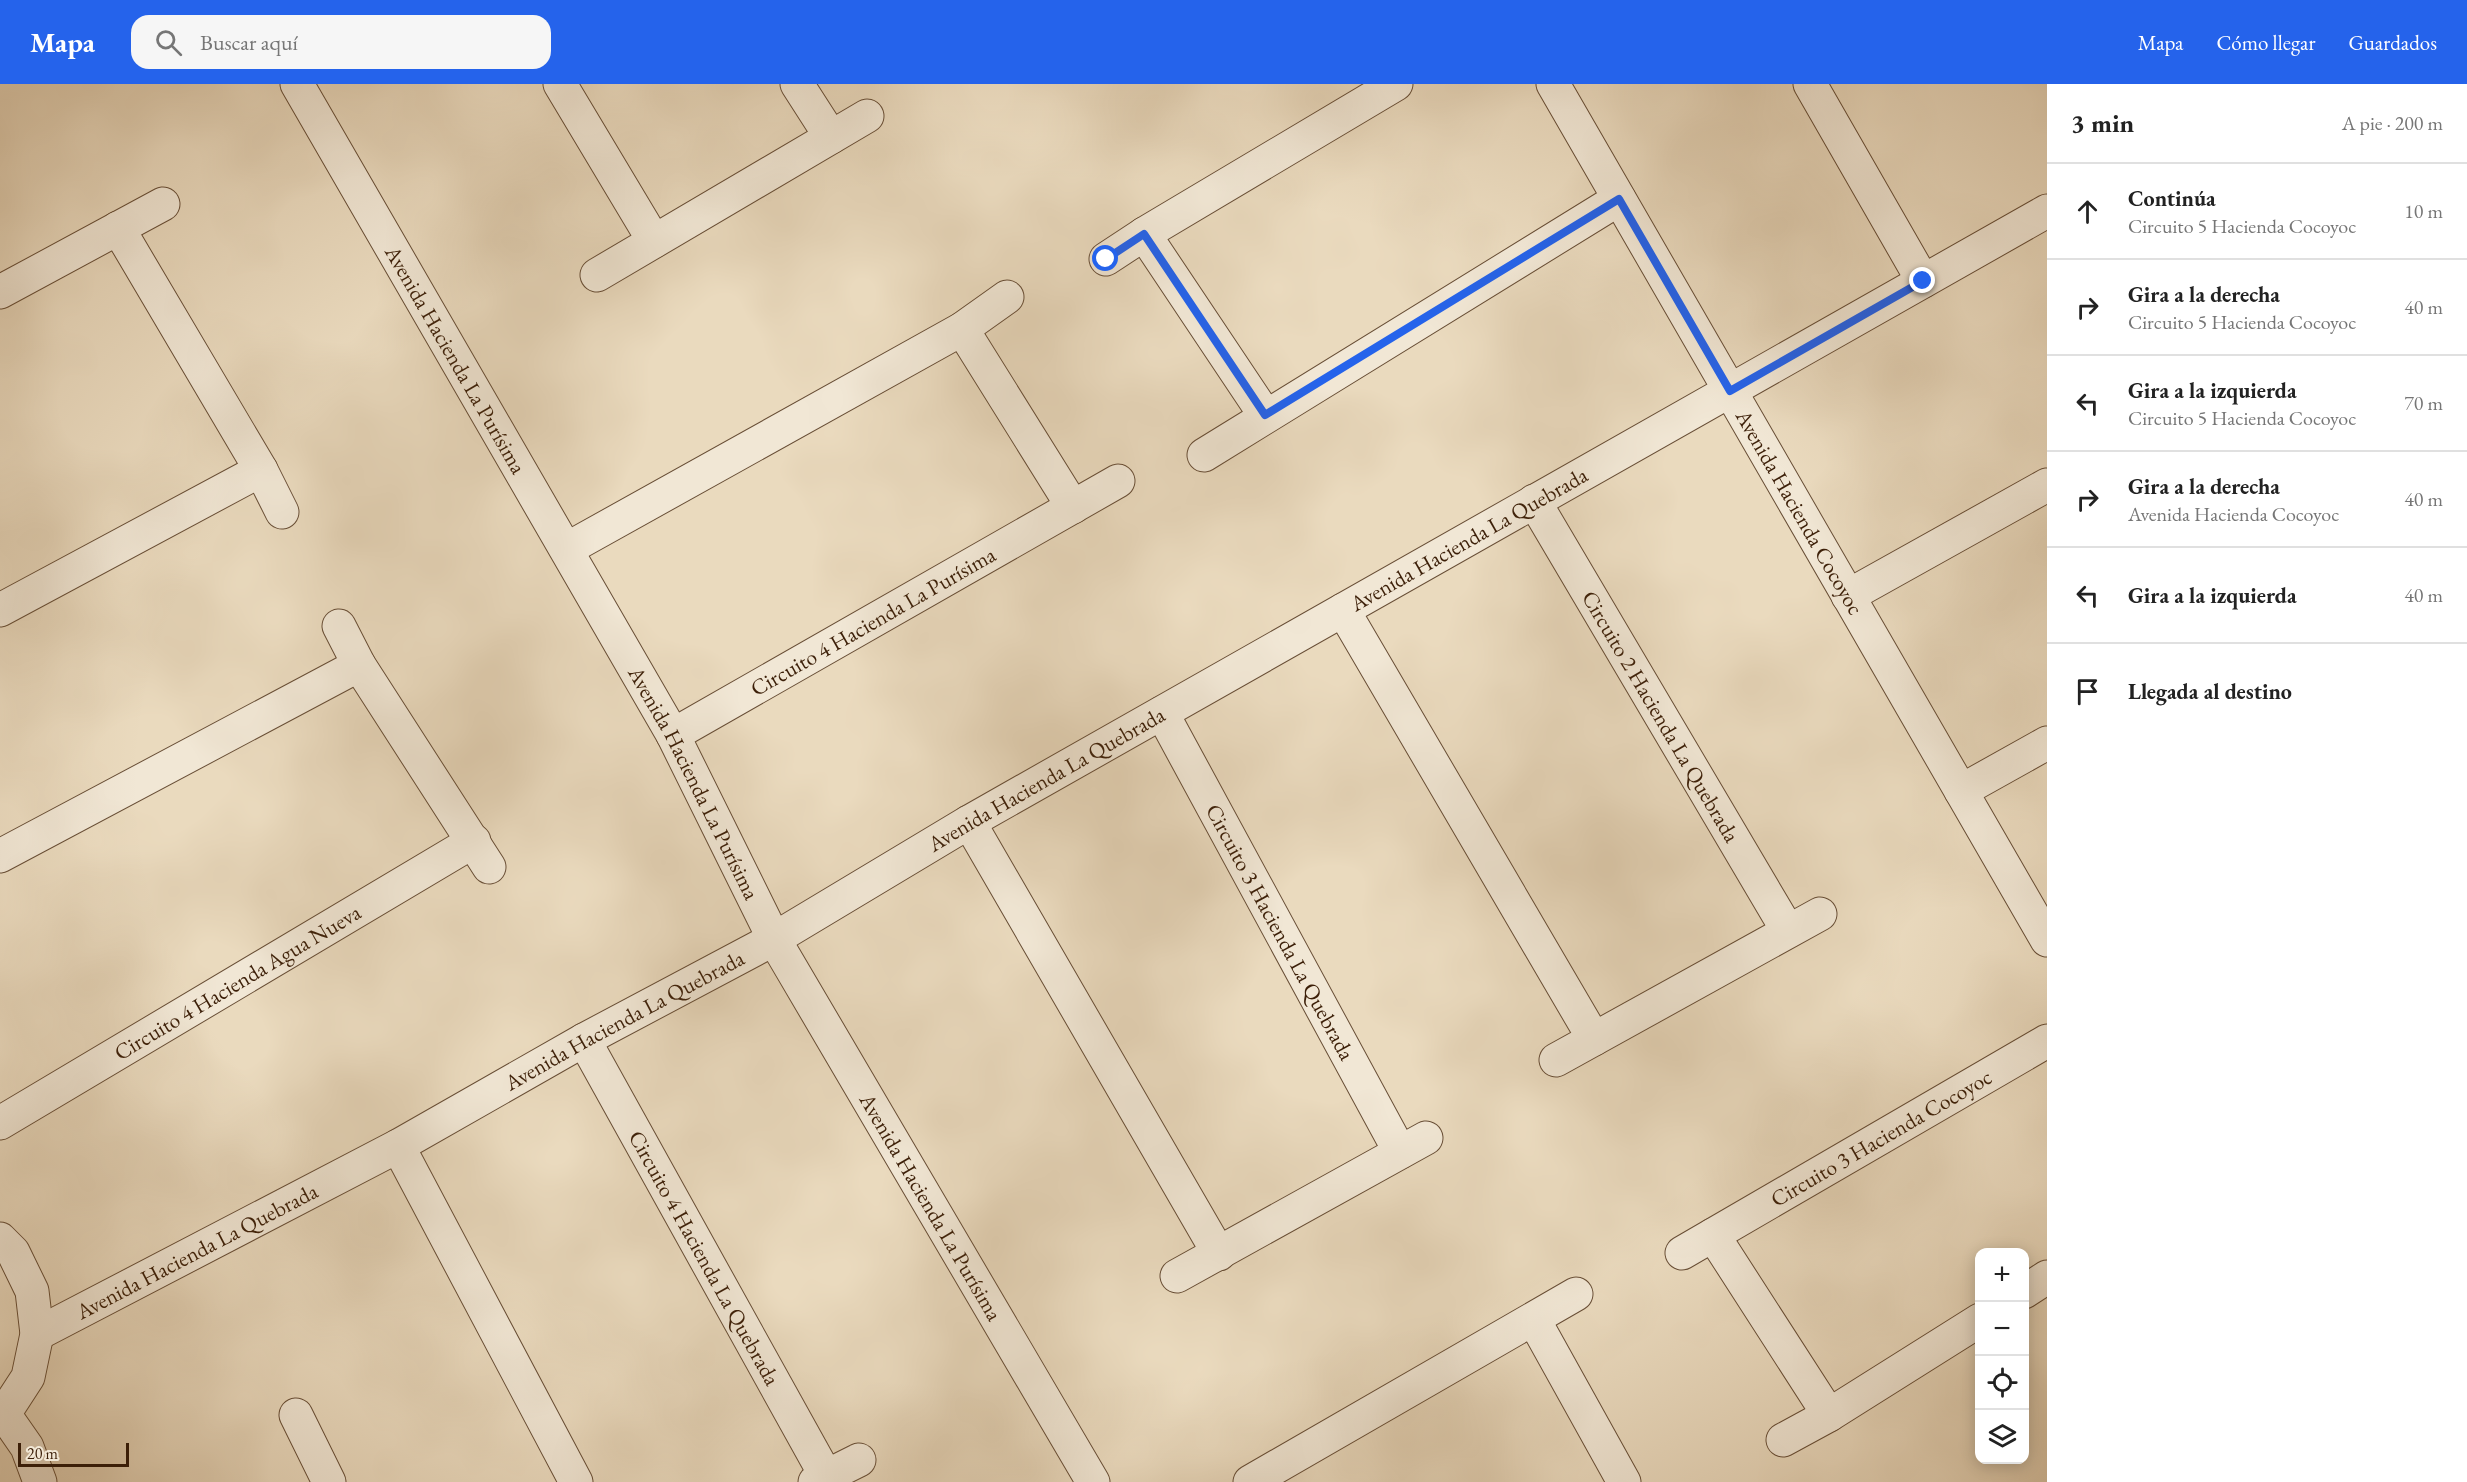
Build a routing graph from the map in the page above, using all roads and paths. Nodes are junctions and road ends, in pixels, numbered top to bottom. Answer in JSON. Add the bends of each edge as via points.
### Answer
{"nodes":[{"id":1,"x":297,"y":84,"type":"edge"},
{"id":2,"x":560,"y":84,"type":"edge"},
{"id":3,"x":797,"y":84,"type":"edge"},
{"id":4,"x":1395,"y":84,"type":"edge"},
{"id":5,"x":1552,"y":84,"type":"edge"},
{"id":6,"x":1810,"y":84,"type":"edge"},
{"id":7,"x":867,"y":116,"type":"dead end"},
{"id":8,"x":831,"y":137,"type":"junction"},
{"id":9,"x":1619,"y":199,"type":"junction"},
{"id":10,"x":163,"y":204,"type":"dead end"},
{"id":11,"x":2047,"y":211,"type":"edge"},
{"id":12,"x":118,"y":228,"type":"junction"},
{"id":13,"x":1144,"y":234,"type":"junction"},
{"id":14,"x":654,"y":241,"type":"junction"},
{"id":15,"x":1106,"y":259,"type":"dead end"},
{"id":16,"x":597,"y":275,"type":"dead end"},
{"id":17,"x":1923,"y":281,"type":"junction"},
{"id":18,"x":0,"y":292,"type":"edge"},
{"id":19,"x":1007,"y":297,"type":"dead end"},
{"id":20,"x":962,"y":329,"type":"junction"},
{"id":21,"x":1730,"y":391,"type":"junction"},
{"id":22,"x":1265,"y":415,"type":"junction"},
{"id":23,"x":1204,"y":455,"type":"dead end"},
{"id":24,"x":261,"y":470,"type":"junction"},
{"id":25,"x":1118,"y":481,"type":"dead end"},
{"id":26,"x":2047,"y":485,"type":"edge"},
{"id":27,"x":1534,"y":501,"type":"junction"},
{"id":28,"x":1073,"y":507,"type":"junction"},
{"id":29,"x":282,"y":512,"type":"dead end"},
{"id":30,"x":567,"y":549,"type":"junction"},
{"id":31,"x":1848,"y":596,"type":"junction"},
{"id":32,"x":0,"y":610,"type":"edge"},
{"id":33,"x":1343,"y":610,"type":"junction"},
{"id":34,"x":339,"y":627,"type":"dead end"},
{"id":35,"x":359,"y":665,"type":"junction"},
{"id":36,"x":1162,"y":713,"type":"junction"},
{"id":37,"x":673,"y":735,"type":"junction"},
{"id":38,"x":2047,"y":743,"type":"edge"},
{"id":39,"x":1961,"y":791,"type":"junction"},
{"id":40,"x":969,"y":822,"type":"junction"},
{"id":41,"x":0,"y":856,"type":"edge"},
{"id":42,"x":1820,"y":914,"type":"dead end"},
{"id":43,"x":1788,"y":931,"type":"junction"},
{"id":44,"x":774,"y":939,"type":"junction"},
{"id":45,"x":2047,"y":940,"type":"edge"},
{"id":46,"x":1594,"y":1039,"type":"junction"},
{"id":47,"x":584,"y":1040,"type":"junction"},
{"id":48,"x":2047,"y":1041,"type":"edge"},
{"id":49,"x":1556,"y":1060,"type":"dead end"},
{"id":50,"x":0,"y":1123,"type":"edge"},
{"id":51,"x":399,"y":1146,"type":"junction"},
{"id":52,"x":1713,"y":1235,"type":"junction"},
{"id":53,"x":0,"y":1239,"type":"edge"},
{"id":54,"x":1682,"y":1253,"type":"dead end"},
{"id":55,"x":1219,"y":1254,"type":"junction"},
{"id":56,"x":1177,"y":1275,"type":"dead end"},
{"id":57,"x":2047,"y":1277,"type":"edge"},
{"id":58,"x":2029,"y":1289,"type":"edge"},
{"id":59,"x":1576,"y":1294,"type":"dead end"},
{"id":60,"x":1534,"y":1320,"type":"junction"},
{"id":61,"x":1975,"y":1323,"type":"edge"},
{"id":62,"x":37,"y":1334,"type":"junction"},
{"id":63,"x":296,"y":1415,"type":"dead end"},
{"id":64,"x":1829,"y":1415,"type":"junction"},
{"id":65,"x":2,"y":1416,"type":"edge"},
{"id":66,"x":1783,"y":1440,"type":"dead end"},
{"id":67,"x":859,"y":1460,"type":"dead end"},
{"id":68,"x":820,"y":1479,"type":"edge"},
{"id":69,"x":40,"y":1482,"type":"edge"},
{"id":70,"x":329,"y":1482,"type":"edge"},
{"id":71,"x":576,"y":1482,"type":"edge"},
{"id":72,"x":1093,"y":1482,"type":"edge"},
{"id":73,"x":1250,"y":1482,"type":"edge"},
{"id":74,"x":1624,"y":1482,"type":"edge"}],
"edges":[{"from":1,"to":30,"type":"street","name":"Avenida Hacienda La Purísima"},
{"from":2,"to":14,"type":"street"},
{"from":3,"to":8,"type":"street"},
{"from":4,"to":13,"type":"street"},
{"from":5,"to":9,"type":"street","name":"Avenida Hacienda Cocoyoc"},
{"from":6,"to":17,"type":"street"},
{"from":7,"to":8,"type":"street"},
{"from":8,"to":14,"type":"street"},
{"from":9,"to":21,"type":"street","name":"Avenida Hacienda Cocoyoc"},
{"from":9,"to":22,"type":"street"},
{"from":10,"to":12,"type":"street"},
{"from":11,"to":17,"type":"street","name":"Avenida Hacienda La Quebrada"},
{"from":12,"to":18,"type":"street"},
{"from":12,"to":24,"type":"street"},
{"from":13,"to":15,"type":"street"},
{"from":13,"to":22,"type":"street"},
{"from":14,"to":16,"type":"street"},
{"from":17,"to":21,"type":"street","name":"Avenida Hacienda La Quebrada"},
{"from":19,"to":20,"type":"street"},
{"from":20,"to":28,"type":"street"},
{"from":20,"to":30,"type":"street"},
{"from":21,"to":27,"type":"street","name":"Avenida Hacienda La Quebrada"},
{"from":21,"to":31,"type":"street","name":"Avenida Hacienda Cocoyoc"},
{"from":22,"to":23,"type":"street"},
{"from":24,"to":29,"type":"street"},
{"from":24,"to":32,"type":"street"},
{"from":25,"to":28,"type":"street","name":"Circuito 4 Hacienda La Purísima"},
{"from":26,"to":31,"type":"street"},
{"from":27,"to":33,"type":"street","name":"Avenida Hacienda La Quebrada"},
{"from":27,"to":43,"type":"street","name":"Circuito 2 Hacienda La Quebrada"},
{"from":28,"to":37,"type":"street","name":"Circuito 4 Hacienda La Purísima"},
{"from":30,"to":37,"type":"street","name":"Avenida Hacienda La Purísima"},
{"from":31,"to":39,"type":"street","name":"Avenida Hacienda Cocoyoc"},
{"from":33,"to":36,"type":"street","name":"Avenida Hacienda La Quebrada"},
{"from":33,"to":46,"type":"street"},
{"from":34,"to":35,"type":"street","name":"Circuito 4 Hacienda Agua Nueva"},
{"from":35,"to":41,"type":"street"},
{"from":35,"to":50,"type":"street","name":"Circuito 4 Hacienda Agua Nueva","via":[[481,854]]},
{"from":36,"to":40,"type":"street","name":"Avenida Hacienda La Quebrada"},
{"from":36,"to":55,"type":"street","name":"Circuito 3 Hacienda La Quebrada","via":[[1413,1145]]},
{"from":37,"to":44,"type":"street","name":"Avenida Hacienda La Purísima"},
{"from":38,"to":39,"type":"street"},
{"from":39,"to":45,"type":"street","name":"Avenida Hacienda Cocoyoc"},
{"from":40,"to":44,"type":"street","name":"Avenida Hacienda La Quebrada"},
{"from":40,"to":55,"type":"street"},
{"from":42,"to":43,"type":"street"},
{"from":43,"to":46,"type":"street"},
{"from":44,"to":47,"type":"street","name":"Avenida Hacienda La Quebrada"},
{"from":44,"to":72,"type":"street","name":"Avenida Hacienda La Purísima"},
{"from":46,"to":49,"type":"street"},
{"from":47,"to":51,"type":"street","name":"Avenida Hacienda La Quebrada"},
{"from":47,"to":68,"type":"street","name":"Circuito 4 Hacienda La Quebrada"},
{"from":48,"to":52,"type":"street","name":"Circuito 3 Hacienda Cocoyoc"},
{"from":51,"to":62,"type":"street","name":"Avenida Hacienda La Quebrada"},
{"from":51,"to":71,"type":"street"},
{"from":52,"to":54,"type":"street","name":"Circuito 3 Hacienda Cocoyoc"},
{"from":52,"to":64,"type":"street"},
{"from":53,"to":62,"type":"street","via":[[13,1252],[32,1291]]},
{"from":55,"to":56,"type":"street","name":"Circuito 3 Hacienda La Quebrada"},
{"from":57,"to":58,"type":"street"},
{"from":59,"to":60,"type":"street"},
{"from":60,"to":73,"type":"street"},
{"from":60,"to":74,"type":"street"},
{"from":61,"to":64,"type":"street"},
{"from":62,"to":65,"type":"street","via":[[28,1377]]},
{"from":63,"to":70,"type":"street"},
{"from":64,"to":66,"type":"street"},
{"from":65,"to":69,"type":"street","via":[[27,1447]]},
{"from":67,"to":68,"type":"street","name":"Circuito 4 Hacienda La Quebrada"}]}
